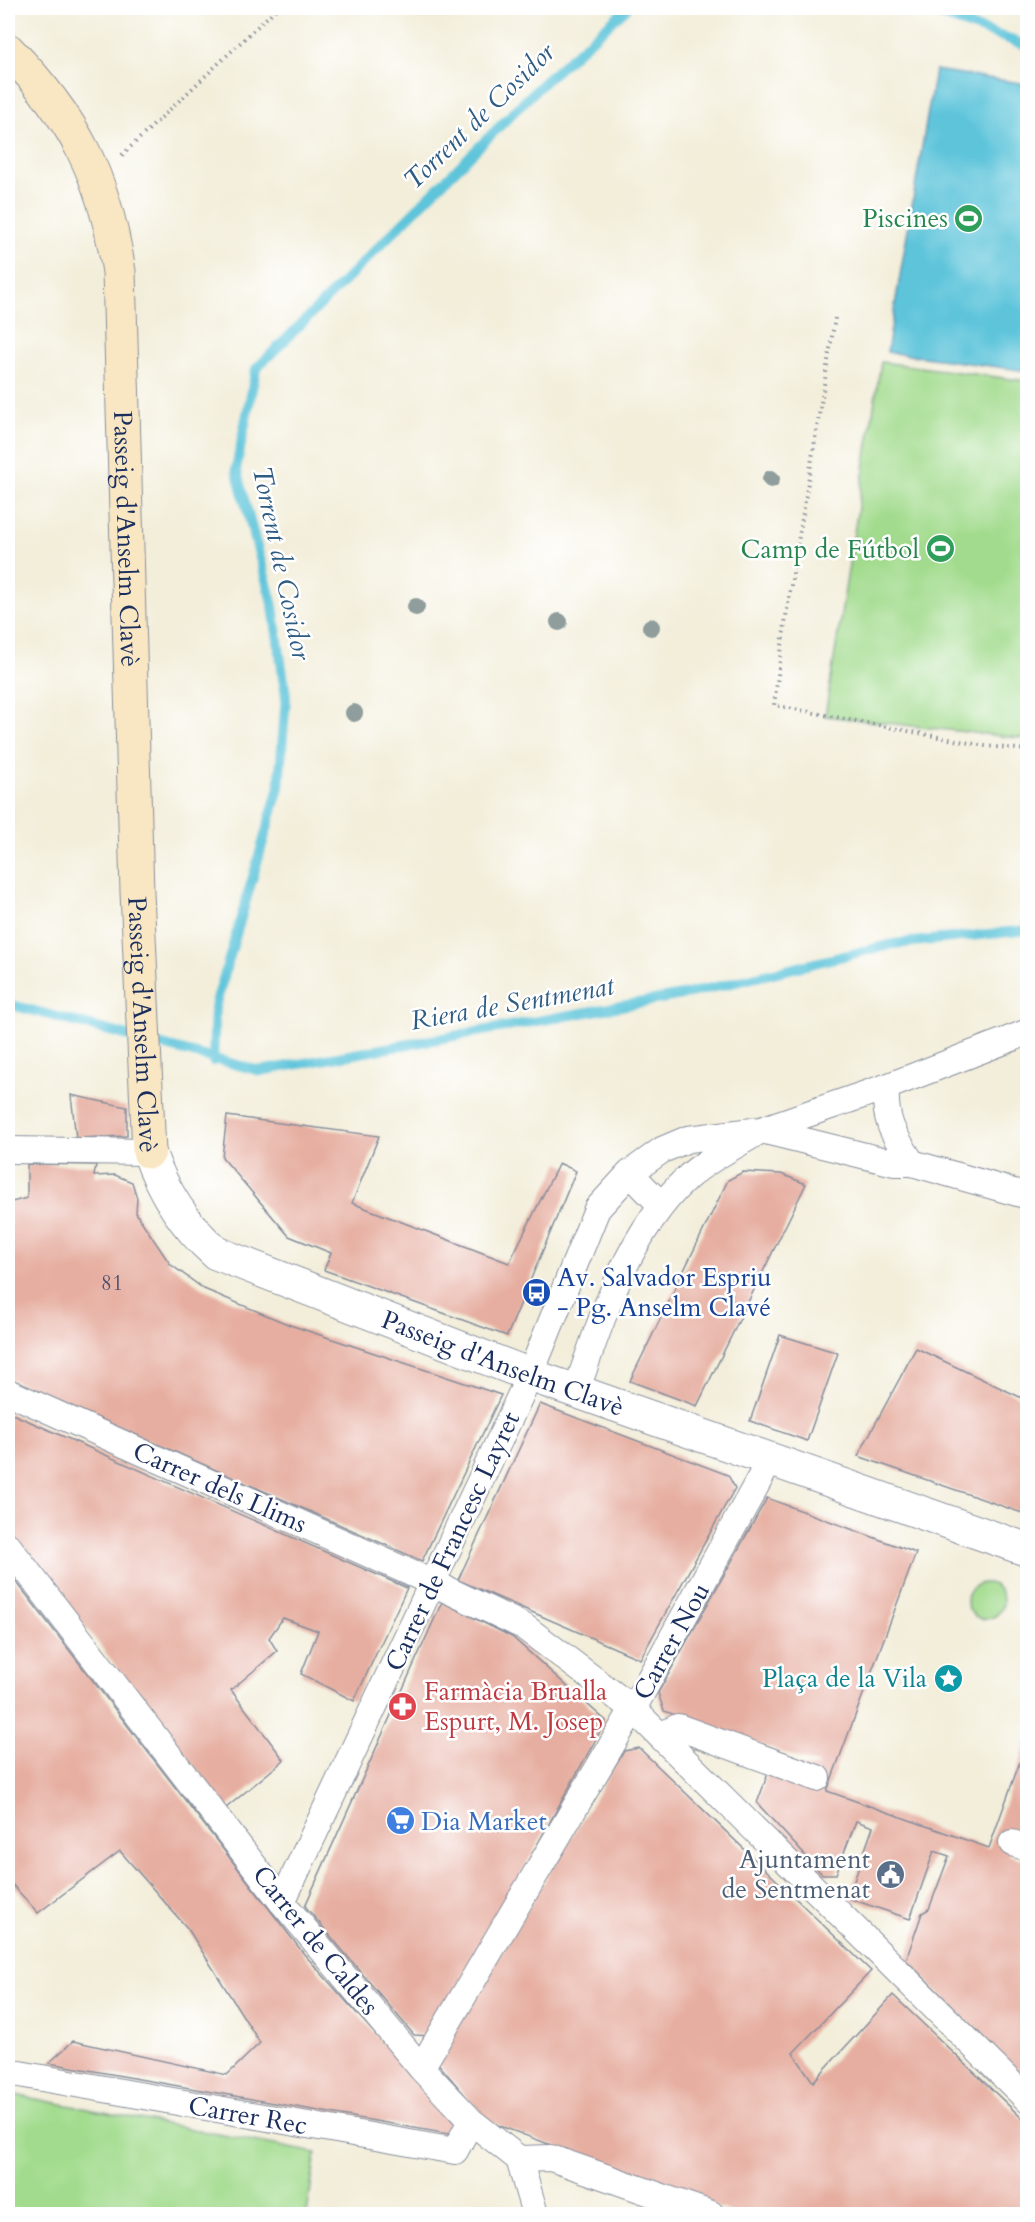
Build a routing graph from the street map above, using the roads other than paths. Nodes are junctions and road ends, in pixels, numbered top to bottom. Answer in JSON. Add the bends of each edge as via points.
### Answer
{"nodes":[{"id":1,"x":8,"y":51,"type":"edge"},
{"id":2,"x":1028,"y":1032,"type":"edge"},
{"id":3,"x":886,"y":1088,"type":"junction"},
{"id":4,"x":761,"y":1130,"type":"junction"},
{"id":5,"x":8,"y":1150,"type":"edge"},
{"id":6,"x":149,"y":1152,"type":"junction"},
{"id":7,"x":912,"y":1163,"type":"junction"},
{"id":8,"x":630,"y":1173,"type":"junction"},
{"id":9,"x":1028,"y":1196,"type":"edge"},
{"id":10,"x":660,"y":1204,"type":"junction"},
{"id":11,"x":530,"y":1375,"type":"junction"},
{"id":12,"x":8,"y":1392,"type":"edge"},
{"id":13,"x":576,"y":1392,"type":"junction"},
{"id":14,"x":770,"y":1460,"type":"junction"},
{"id":15,"x":8,"y":1546,"type":"edge"},
{"id":16,"x":1028,"y":1550,"type":"edge"},
{"id":17,"x":434,"y":1582,"type":"junction"},
{"id":18,"x":633,"y":1709,"type":"junction"},
{"id":19,"x":660,"y":1736,"type":"junction"},
{"id":20,"x":817,"y":1778,"type":"dead end"},
{"id":21,"x":282,"y":1902,"type":"junction"},
{"id":22,"x":421,"y":2068,"type":"junction"},
{"id":23,"x":8,"y":2072,"type":"edge"},
{"id":24,"x":1028,"y":2100,"type":"edge"},
{"id":25,"x":471,"y":2121,"type":"junction"},
{"id":26,"x":519,"y":2159,"type":"junction"},
{"id":27,"x":535,"y":2214,"type":"edge"},
{"id":28,"x":711,"y":2214,"type":"edge"}],
"edges":[{"from":1,"to":6,"type":"main road","name":"Passeig d'Anselm Clavè","via":[[73,130],[97,178],[119,272],[137,892]]},
{"from":2,"to":3,"type":"street"},
{"from":3,"to":4,"type":"street"},
{"from":3,"to":7,"type":"street","via":[[888,1125]]},
{"from":4,"to":7,"type":"street","via":[[894,1163]]},
{"from":4,"to":8,"type":"street","name":"Carrer de Francesc Layret","via":[[688,1139],[662,1150]]},
{"from":4,"to":10,"type":"street","via":[[688,1176]]},
{"from":5,"to":6,"type":"street"},
{"from":6,"to":11,"type":"street","name":"Passeig d'Anselm Clavè","via":[[173,1206],[216,1253]]},
{"from":7,"to":9,"type":"street"},
{"from":8,"to":10,"type":"street"},
{"from":8,"to":11,"type":"street","name":"Carrer de Francesc Layret","via":[[597,1209]]},
{"from":10,"to":13,"type":"street","via":[[640,1234],[594,1338]]},
{"from":11,"to":13,"type":"street","name":"Passeig d'Anselm Clavè"},
{"from":11,"to":17,"type":"street","name":"Carrer de Francesc Layret"},
{"from":12,"to":17,"type":"street","name":"Carrer dels Llims"},
{"from":13,"to":14,"type":"street","name":"Passeig d'Anselm Clavè"},
{"from":14,"to":16,"type":"street","name":"Passeig d'Anselm Clavè"},
{"from":14,"to":18,"type":"street","name":"Carrer Nou"},
{"from":15,"to":21,"type":"street","name":"Carrer de Caldes"},
{"from":17,"to":18,"type":"street","name":"Carrer dels Llims","via":[[523,1626]]},
{"from":17,"to":21,"type":"street","name":"Carrer de Francesc Layret"},
{"from":18,"to":19,"type":"street","name":"Carrer dels Llims"},
{"from":18,"to":22,"type":"street","name":"Carrer Nou"},
{"from":19,"to":20,"type":"street","name":"Carrer Nou","via":[[678,1727]]},
{"from":19,"to":24,"type":"street","name":"Carrer dels Llims"},
{"from":21,"to":22,"type":"street","name":"Carrer de Caldes"},
{"from":22,"to":25,"type":"street","name":"Carrer de Caldes"},
{"from":23,"to":25,"type":"street","name":"Carrer Rec","via":[[455,2151]]},
{"from":25,"to":26,"type":"street","name":"Carrer de Caldes"},
{"from":26,"to":27,"type":"street"},
{"from":26,"to":28,"type":"street","via":[[551,2158]]}]}
